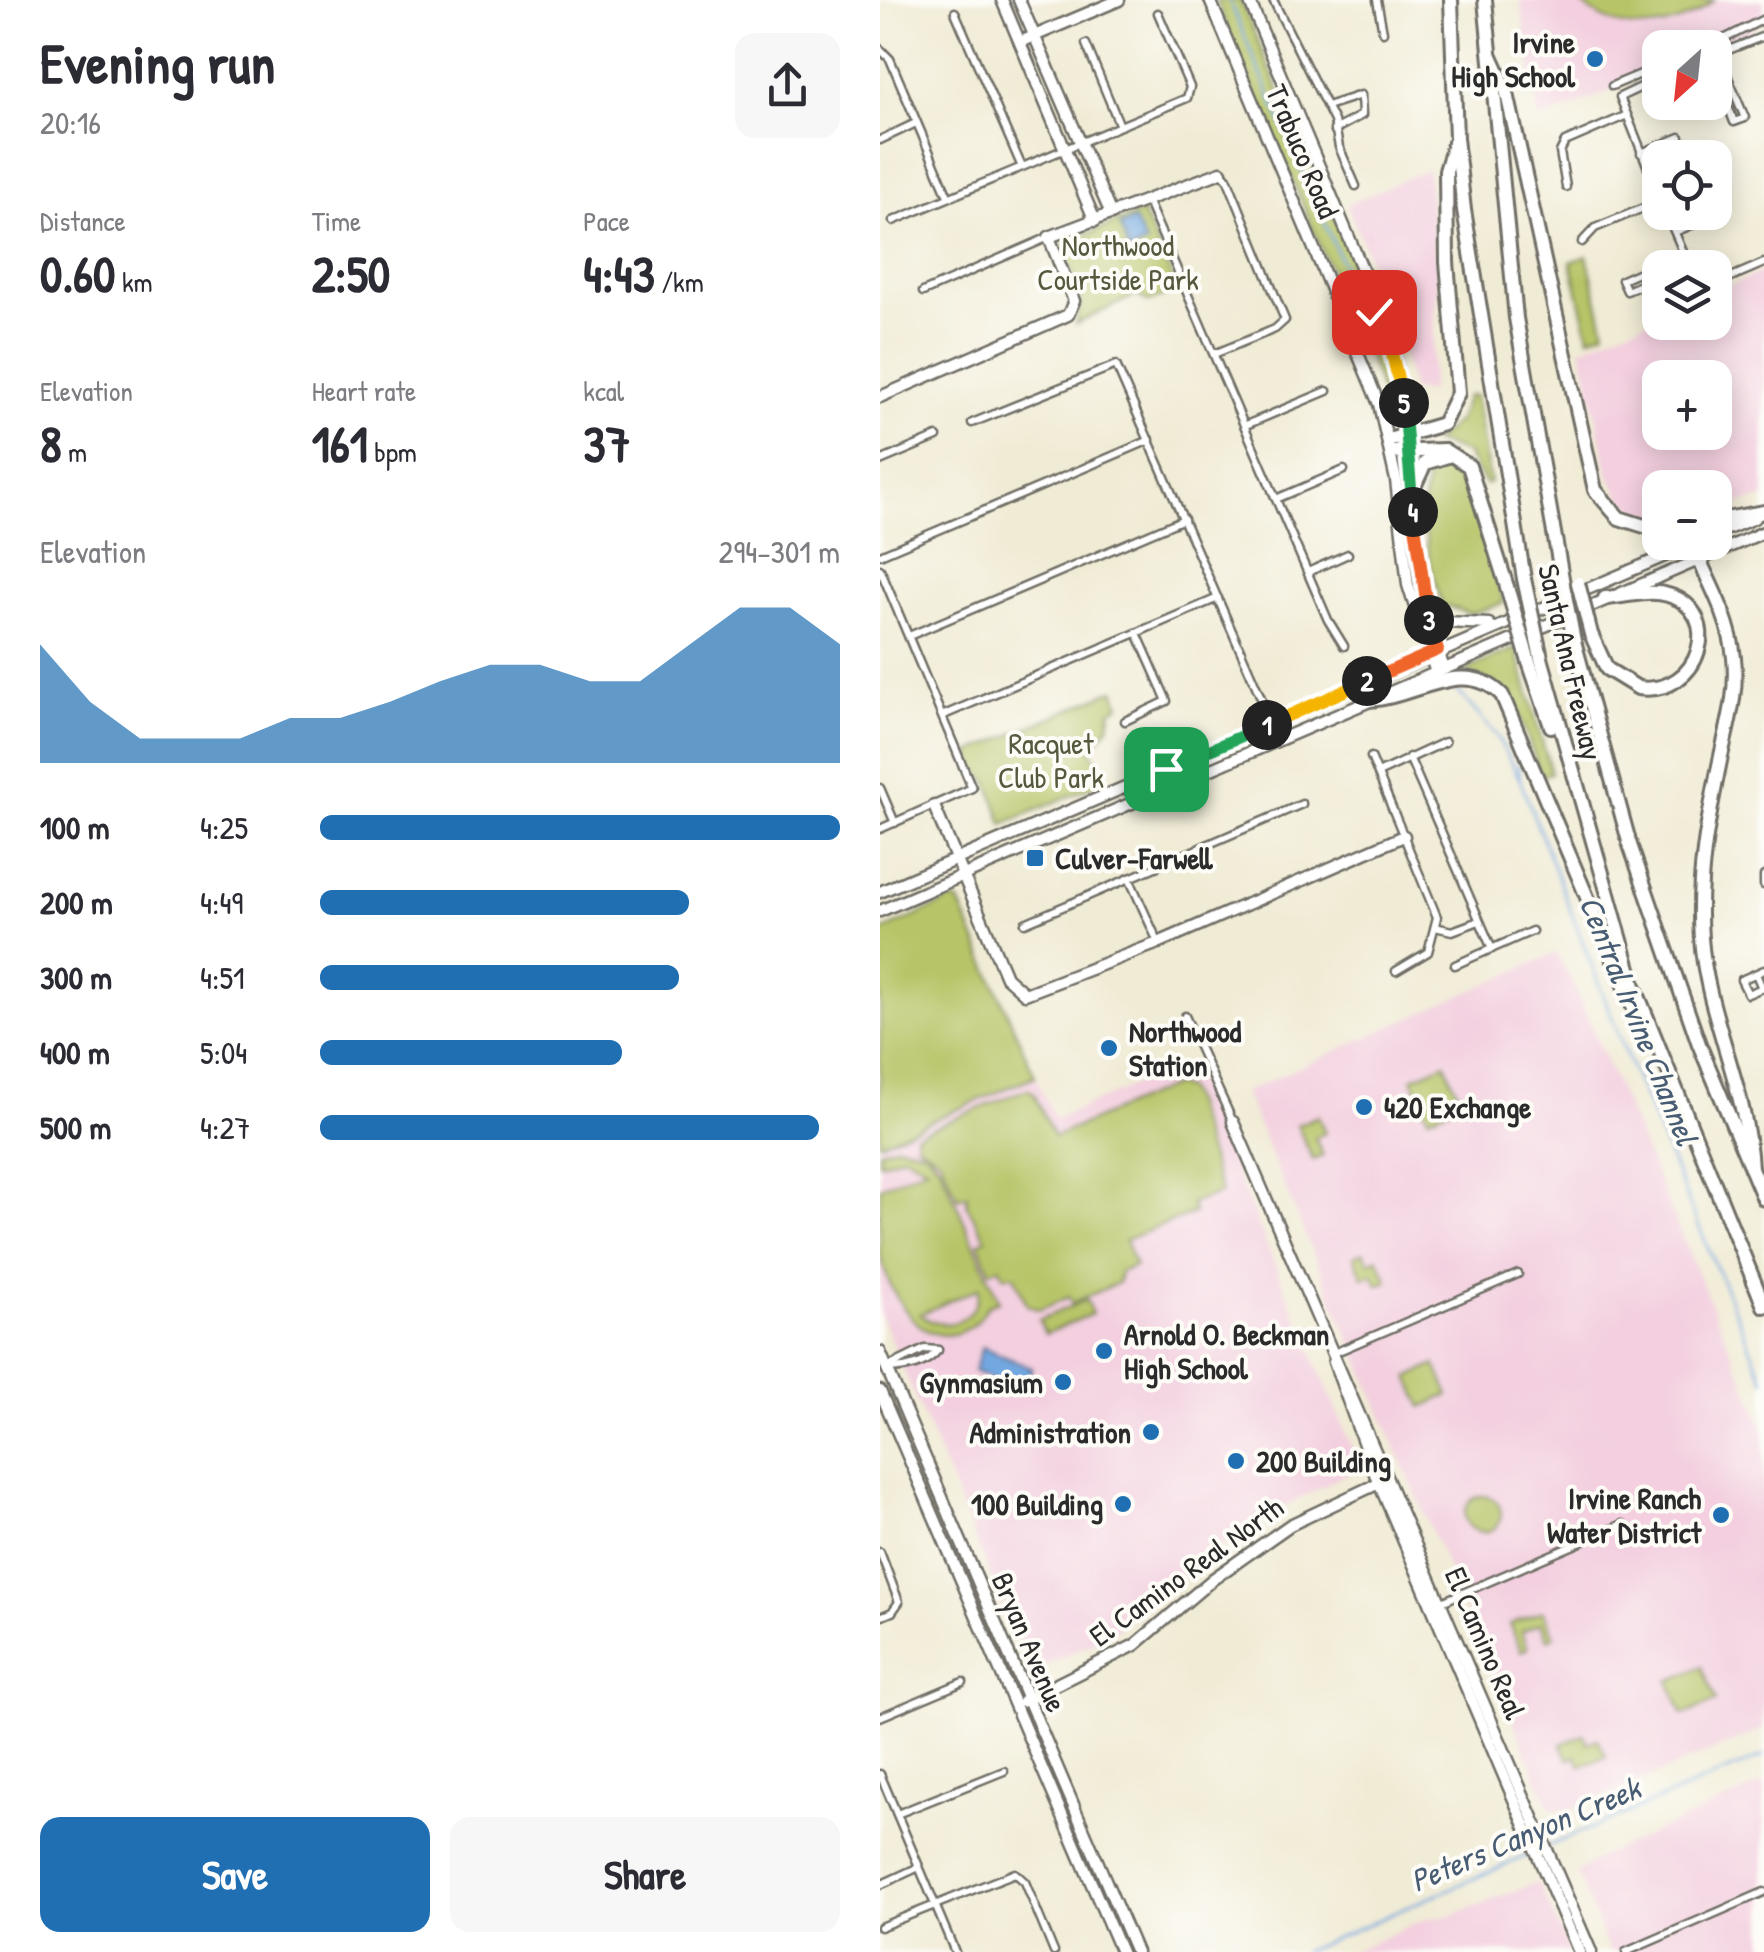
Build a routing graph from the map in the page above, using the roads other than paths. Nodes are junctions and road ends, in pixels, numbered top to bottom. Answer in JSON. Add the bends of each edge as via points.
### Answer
{"nodes":[{"id":1,"x":1002,"y":0,"type":"edge"},
{"id":2,"x":1018,"y":0,"type":"edge"},
{"id":3,"x":1119,"y":0,"type":"edge"},
{"id":4,"x":1210,"y":0,"type":"edge"},
{"id":5,"x":1249,"y":0,"type":"edge"},
{"id":6,"x":1273,"y":0,"type":"edge"},
{"id":7,"x":1377,"y":0,"type":"edge"},
{"id":8,"x":1451,"y":0,"type":"edge"},
{"id":9,"x":1485,"y":0,"type":"edge"},
{"id":10,"x":955,"y":12,"type":"dead end"},
{"id":11,"x":1158,"y":13,"type":"dead end"},
{"id":12,"x":1764,"y":20,"type":"edge"},
{"id":13,"x":1384,"y":32,"type":"dead end"},
{"id":14,"x":1732,"y":35,"type":"edge"},
{"id":15,"x":1034,"y":36,"type":"junction"},
{"id":16,"x":1764,"y":36,"type":"edge"},
{"id":17,"x":1020,"y":42,"type":"junction"},
{"id":18,"x":1086,"y":44,"type":"dead end"},
{"id":19,"x":1486,"y":44,"type":"junction"},
{"id":20,"x":881,"y":49,"type":"edge"},
{"id":21,"x":1732,"y":49,"type":"edge"},
{"id":22,"x":1642,"y":74,"type":"edge"},
{"id":23,"x":1642,"y":85,"type":"edge"},
{"id":24,"x":1730,"y":85,"type":"joint"},
{"id":25,"x":1612,"y":86,"type":"dead end"},
{"id":26,"x":1327,"y":106,"type":"junction"},
{"id":27,"x":1625,"y":116,"type":"junction"},
{"id":28,"x":916,"y":123,"type":"junction"},
{"id":29,"x":1120,"y":126,"type":"junction"},
{"id":30,"x":1334,"y":130,"type":"junction"},
{"id":31,"x":1680,"y":137,"type":"dead end"},
{"id":32,"x":1456,"y":138,"type":"junction"},
{"id":33,"x":880,"y":140,"type":"edge"},
{"id":34,"x":1673,"y":140,"type":"edge"},
{"id":35,"x":1080,"y":143,"type":"junction"},
{"id":36,"x":1065,"y":149,"type":"junction"},
{"id":37,"x":1642,"y":153,"type":"edge"},
{"id":38,"x":1021,"y":165,"type":"junction"},
{"id":39,"x":1221,"y":172,"type":"joint"},
{"id":40,"x":1356,"y":186,"type":"dead end"},
{"id":41,"x":1566,"y":187,"type":"dead end"},
{"id":42,"x":948,"y":196,"type":"junction"},
{"id":43,"x":1147,"y":199,"type":"junction"},
{"id":44,"x":1642,"y":207,"type":"edge"},
{"id":45,"x":1111,"y":214,"type":"junction"},
{"id":46,"x":1096,"y":220,"type":"junction"},
{"id":47,"x":893,"y":221,"type":"dead end"},
{"id":48,"x":1680,"y":230,"type":"edge"},
{"id":49,"x":1675,"y":232,"type":"joint"},
{"id":50,"x":1049,"y":237,"type":"junction"},
{"id":51,"x":1582,"y":242,"type":"dead end"},
{"id":52,"x":1683,"y":250,"type":"edge"},
{"id":53,"x":1764,"y":263,"type":"edge"},
{"id":54,"x":1660,"y":271,"type":"edge"},
{"id":55,"x":1732,"y":277,"type":"edge"},
{"id":56,"x":923,"y":292,"type":"dead end"},
{"id":57,"x":1381,"y":309,"type":"junction"},
{"id":58,"x":1348,"y":323,"type":"junction"},
{"id":59,"x":1214,"y":354,"type":"junction"},
{"id":60,"x":1327,"y":391,"type":"dead end"},
{"id":61,"x":880,"y":397,"type":"edge"},
{"id":62,"x":972,"y":423,"type":"dead end"},
{"id":63,"x":1246,"y":425,"type":"junction"},
{"id":64,"x":936,"y":437,"type":"dead end"},
{"id":65,"x":1150,"y":440,"type":"junction"},
{"id":66,"x":1408,"y":442,"type":"junction"},
{"id":67,"x":1390,"y":446,"type":"junction"},
{"id":68,"x":1460,"y":458,"type":"junction"},
{"id":69,"x":880,"y":462,"type":"edge"},
{"id":70,"x":1344,"y":470,"type":"dead end"},
{"id":71,"x":1411,"y":492,"type":"junction"},
{"id":72,"x":1276,"y":499,"type":"junction"},
{"id":73,"x":1764,"y":513,"type":"edge"},
{"id":74,"x":1184,"y":518,"type":"junction"},
{"id":75,"x":1732,"y":518,"type":"edge"},
{"id":76,"x":1642,"y":525,"type":"edge"},
{"id":77,"x":1732,"y":527,"type":"edge"},
{"id":78,"x":1764,"y":532,"type":"edge"},
{"id":79,"x":1732,"y":546,"type":"edge"},
{"id":80,"x":1348,"y":554,"type":"dead end"},
{"id":81,"x":880,"y":555,"type":"edge"},
{"id":82,"x":1653,"y":560,"type":"edge"},
{"id":83,"x":1698,"y":560,"type":"joint"},
{"id":84,"x":1559,"y":566,"type":"junction"},
{"id":85,"x":880,"y":569,"type":"edge"},
{"id":86,"x":1308,"y":572,"type":"junction"},
{"id":87,"x":1425,"y":594,"type":"junction"},
{"id":88,"x":1218,"y":598,"type":"junction"},
{"id":89,"x":1605,"y":598,"type":"junction"},
{"id":90,"x":1500,"y":623,"type":"junction"},
{"id":91,"x":1137,"y":633,"type":"junction"},
{"id":92,"x":909,"y":636,"type":"junction"},
{"id":93,"x":1344,"y":646,"type":"dead end"},
{"id":94,"x":1434,"y":652,"type":"junction"},
{"id":95,"x":1535,"y":660,"type":"junction"},
{"id":96,"x":1439,"y":668,"type":"junction"},
{"id":97,"x":1368,"y":700,"type":"junction"},
{"id":98,"x":944,"y":715,"type":"junction"},
{"id":99,"x":1125,"y":720,"type":"dead end"},
{"id":100,"x":1272,"y":723,"type":"junction"},
{"id":101,"x":1445,"y":742,"type":"dead end"},
{"id":102,"x":1371,"y":757,"type":"dead end"},
{"id":103,"x":1409,"y":757,"type":"junction"},
{"id":104,"x":1378,"y":773,"type":"junction"},
{"id":105,"x":880,"y":788,"type":"edge"},
{"id":106,"x":1302,"y":804,"type":"dead end"},
{"id":107,"x":934,"y":806,"type":"junction"},
{"id":108,"x":895,"y":822,"type":"junction"},
{"id":109,"x":880,"y":829,"type":"edge"},
{"id":110,"x":1404,"y":836,"type":"junction"},
{"id":111,"x":956,"y":858,"type":"junction"},
{"id":112,"x":1764,"y":876,"type":"edge"},
{"id":113,"x":964,"y":877,"type":"junction"},
{"id":114,"x":1129,"y":878,"type":"junction"},
{"id":115,"x":1764,"y":885,"type":"edge"},
{"id":116,"x":880,"y":892,"type":"edge"},
{"id":117,"x":880,"y":911,"type":"edge"},
{"id":118,"x":1479,"y":920,"type":"junction"},
{"id":119,"x":1026,"y":924,"type":"dead end"},
{"id":120,"x":1436,"y":927,"type":"junction"},
{"id":121,"x":1532,"y":931,"type":"dead end"},
{"id":122,"x":1158,"y":943,"type":"junction"},
{"id":123,"x":1492,"y":949,"type":"junction"},
{"id":124,"x":1454,"y":965,"type":"dead end"},
{"id":125,"x":1396,"y":971,"type":"dead end"},
{"id":126,"x":1184,"y":1016,"type":"dead end"},
{"id":127,"x":1673,"y":1088,"type":"junction"},
{"id":128,"x":1232,"y":1122,"type":"joint"},
{"id":129,"x":1751,"y":1168,"type":"junction"},
{"id":130,"x":1764,"y":1198,"type":"edge"},
{"id":131,"x":1518,"y":1274,"type":"dead end"},
{"id":132,"x":1764,"y":1306,"type":"edge"},
{"id":133,"x":880,"y":1352,"type":"edge"},
{"id":134,"x":1333,"y":1354,"type":"junction"},
{"id":135,"x":884,"y":1369,"type":"edge"},
{"id":136,"x":880,"y":1391,"type":"edge"},
{"id":137,"x":1384,"y":1480,"type":"junction"},
{"id":138,"x":1623,"y":1524,"type":"dead end"},
{"id":139,"x":880,"y":1552,"type":"edge"},
{"id":140,"x":1436,"y":1604,"type":"junction"},
{"id":141,"x":880,"y":1617,"type":"edge"},
{"id":142,"x":963,"y":1682,"type":"dead end"},
{"id":143,"x":1027,"y":1699,"type":"junction"},
{"id":144,"x":1013,"y":1706,"type":"junction"},
{"id":145,"x":880,"y":1717,"type":"edge"},
{"id":146,"x":1004,"y":1772,"type":"dead end"},
{"id":147,"x":880,"y":1774,"type":"edge"},
{"id":148,"x":897,"y":1814,"type":"junction"},
{"id":149,"x":1062,"y":1820,"type":"junction"},
{"id":150,"x":1549,"y":1867,"type":"junction"},
{"id":151,"x":919,"y":1868,"type":"junction"},
{"id":152,"x":881,"y":1882,"type":"edge"},
{"id":153,"x":1106,"y":1884,"type":"junction"},
{"id":154,"x":1764,"y":1892,"type":"edge"},
{"id":155,"x":934,"y":1904,"type":"junction"},
{"id":156,"x":880,"y":1927,"type":"edge"},
{"id":157,"x":954,"y":1952,"type":"edge"},
{"id":158,"x":1054,"y":1952,"type":"edge"},
{"id":159,"x":1121,"y":1952,"type":"edge"},
{"id":160,"x":1136,"y":1952,"type":"edge"},
{"id":161,"x":1579,"y":1952,"type":"edge"},
{"id":162,"x":1591,"y":1952,"type":"edge"},
{"id":163,"x":1626,"y":1952,"type":"edge"}],
"edges":[{"from":1,"to":17,"type":"main road"},
{"from":2,"to":15,"type":"main road"},
{"from":3,"to":15,"type":"main road"},
{"from":4,"to":58,"type":"main road","name":"Trabuco Road"},
{"from":5,"to":57,"type":"main road","name":"Trabuco Road"},
{"from":6,"to":26,"type":"street"},
{"from":7,"to":13,"type":"street"},
{"from":8,"to":32,"type":"highway","name":"Santa Ana Freeway"},
{"from":9,"to":19,"type":"highway","name":"Santa Ana Freeway"},
{"from":10,"to":38,"type":"street"},
{"from":11,"to":29,"type":"street","via":[[1190,92]]},
{"from":12,"to":14,"type":"street"},
{"from":15,"to":17,"type":"main road"},
{"from":15,"to":35,"type":"main road"},
{"from":16,"to":21,"type":"street"},
{"from":17,"to":36,"type":"main road"},
{"from":18,"to":29,"type":"street"},
{"from":19,"to":76,"type":"highway","via":[[1506,89],[1595,490],[1620,518]]},
{"from":19,"to":84,"type":"highway","name":"Santa Ana Freeway","via":[[1516,318]]},
{"from":20,"to":28,"type":"street"},
{"from":22,"to":25,"type":"street"},
{"from":23,"to":27,"type":"street","via":[[1621,94]]},
{"from":24,"to":24,"type":"street","via":[[1745,118],[1734,122],[1724,96]]},
{"from":26,"to":30,"type":"street"},
{"from":26,"to":30,"type":"street","via":[[1361,95],[1362,115]]},
{"from":27,"to":37,"type":"street"},
{"from":27,"to":41,"type":"street","via":[[1565,142],[1560,152]]},
{"from":28,"to":33,"type":"street"},
{"from":28,"to":42,"type":"street"},
{"from":29,"to":35,"type":"street"},
{"from":30,"to":40,"type":"street"},
{"from":31,"to":34,"type":"street"},
{"from":32,"to":66,"type":"highway","via":[[1446,171],[1458,394],[1443,424]]},
{"from":32,"to":95,"type":"highway","name":"Santa Ana Freeway","bridge":true},
{"from":35,"to":36,"type":"street"},
{"from":35,"to":45,"type":"main road"},
{"from":36,"to":38,"type":"street"},
{"from":36,"to":46,"type":"main road"},
{"from":38,"to":42,"type":"street"},
{"from":39,"to":43,"type":"main road"},
{"from":39,"to":59,"type":"street","via":[[1285,320]]},
{"from":42,"to":47,"type":"street"},
{"from":43,"to":45,"type":"main road"},
{"from":43,"to":59,"type":"street"},
{"from":44,"to":51,"type":"street","via":[[1595,228]]},
{"from":45,"to":46,"type":"main road"},
{"from":46,"to":50,"type":"main road"},
{"from":48,"to":49,"type":"street"},
{"from":49,"to":52,"type":"street"},
{"from":50,"to":56,"type":"street"},
{"from":50,"to":61,"type":"main road","via":[[1074,308]]},
{"from":53,"to":55,"type":"street"},
{"from":54,"to":54,"type":"street","via":[[1627,291],[1622,280],[1649,268]]},
{"from":57,"to":58,"type":"main road"},
{"from":57,"to":66,"type":"main road","name":"Trabuco Road","via":[[1402,382]]},
{"from":58,"to":67,"type":"main road","name":"Trabuco Road"},
{"from":59,"to":63,"type":"street"},
{"from":60,"to":63,"type":"street"},
{"from":62,"to":65,"type":"street","via":[[1116,365]]},
{"from":63,"to":72,"type":"street"},
{"from":64,"to":69,"type":"street"},
{"from":65,"to":74,"type":"street"},
{"from":65,"to":81,"type":"street"},
{"from":66,"to":67,"type":"highway"},
{"from":66,"to":68,"type":"highway"},
{"from":66,"to":71,"type":"main road","name":"Trabuco Road"},
{"from":67,"to":94,"type":"main road","name":"Trabuco Road","via":[[1408,585]]},
{"from":68,"to":71,"type":"highway","via":[[1431,458]]},
{"from":68,"to":95,"type":"highway","bridge":true,"via":[[1478,485]]},
{"from":70,"to":72,"type":"street"},
{"from":71,"to":87,"type":"main road","name":"Trabuco Road"},
{"from":72,"to":86,"type":"street"},
{"from":73,"to":75,"type":"highway"},
{"from":73,"to":77,"type":"main road"},
{"from":74,"to":88,"type":"street"},
{"from":74,"to":92,"type":"street"},
{"from":78,"to":79,"type":"main road"},
{"from":80,"to":86,"type":"street"},
{"from":82,"to":90,"type":"main road"},
{"from":83,"to":89,"type":"main road"},
{"from":83,"to":129,"type":"highway","via":[[1717,598],[1735,674],[1701,875],[1701,937],[1749,1126]]},
{"from":84,"to":89,"type":"highway","bridge":true,"via":[[1578,583],[1606,668],[1638,688],[1676,682],[1696,662],[1697,622],[1679,600],[1660,594]]},
{"from":84,"to":129,"type":"highway","name":"Santa Ana Freeway","bridge":true,"via":[[1630,846],[1699,1044]]},
{"from":85,"to":92,"type":"street"},
{"from":86,"to":93,"type":"street"},
{"from":87,"to":90,"type":"main road","via":[[1452,624]]},
{"from":87,"to":94,"type":"main road","name":"Trabuco Road"},
{"from":88,"to":91,"type":"street"},
{"from":88,"to":100,"type":"street"},
{"from":89,"to":96,"type":"main road"},
{"from":90,"to":94,"type":"main road"},
{"from":91,"to":98,"type":"street"},
{"from":91,"to":99,"type":"street","via":[[1166,701]]},
{"from":92,"to":98,"type":"street"},
{"from":94,"to":96,"type":"main road","name":"Trabuco Road"},
{"from":94,"to":100,"type":"main road"},
{"from":95,"to":127,"type":"highway","name":"Santa Ana Freeway","via":[[1634,986]]},
{"from":96,"to":97,"type":"main road"},
{"from":97,"to":113,"type":"main road"},
{"from":97,"to":127,"type":"highway","via":[[1468,676],[1502,695],[1641,1028]]},
{"from":98,"to":107,"type":"street","via":[[972,788]]},
{"from":100,"to":111,"type":"main road"},
{"from":101,"to":103,"type":"street"},
{"from":102,"to":104,"type":"street"},
{"from":103,"to":104,"type":"street"},
{"from":103,"to":118,"type":"street"},
{"from":104,"to":110,"type":"street"},
{"from":105,"to":108,"type":"street"},
{"from":106,"to":114,"type":"street"},
{"from":107,"to":108,"type":"street"},
{"from":107,"to":111,"type":"main road"},
{"from":108,"to":109,"type":"street"},
{"from":110,"to":120,"type":"street"},
{"from":110,"to":122,"type":"main road"},
{"from":111,"to":113,"type":"main road"},
{"from":111,"to":116,"type":"main road"},
{"from":112,"to":115,"type":"street"},
{"from":113,"to":117,"type":"main road"},
{"from":113,"to":122,"type":"main road","via":[[1006,976],[1025,994]]},
{"from":114,"to":119,"type":"street"},
{"from":114,"to":122,"type":"street"},
{"from":118,"to":120,"type":"street","via":[[1452,931]]},
{"from":118,"to":123,"type":"street"},
{"from":120,"to":125,"type":"street","via":[[1428,952]]},
{"from":121,"to":123,"type":"street"},
{"from":123,"to":124,"type":"street"},
{"from":126,"to":128,"type":"street"},
{"from":127,"to":132,"type":"highway","name":"Santa Ana Freeway"},
{"from":128,"to":134,"type":"main road","name":"El Camino Real"},
{"from":129,"to":130,"type":"highway","name":"Santa Ana Freeway"},
{"from":131,"to":134,"type":"street"},
{"from":133,"to":135,"type":"main road","name":"Bryan Avenue"},
{"from":134,"to":137,"type":"main road","name":"El Camino Real","via":[[1347,1405]]},
{"from":135,"to":135,"type":"street","via":[[930,1360],[938,1350],[896,1359]]},
{"from":135,"to":143,"type":"main road","name":"Bryan Avenue"},
{"from":136,"to":144,"type":"main road","name":"Bryan Avenue"},
{"from":137,"to":140,"type":"main road","name":"El Camino Real"},
{"from":137,"to":143,"type":"main road","name":"El Camino Real North","via":[[1290,1525],[1135,1645]]},
{"from":138,"to":140,"type":"street"},
{"from":139,"to":141,"type":"street","via":[[898,1594],[897,1607]]},
{"from":140,"to":150,"type":"main road","name":"El Camino Real"},
{"from":142,"to":145,"type":"street"},
{"from":143,"to":144,"type":"main road","name":"El Camino Real North"},
{"from":143,"to":153,"type":"main road","name":"Bryan Avenue"},
{"from":144,"to":149,"type":"main road","name":"Bryan Avenue"},
{"from":146,"to":148,"type":"street"},
{"from":147,"to":148,"type":"street"},
{"from":148,"to":151,"type":"street"},
{"from":149,"to":153,"type":"main road"},
{"from":149,"to":159,"type":"main road","name":"Bryan Avenue"},
{"from":150,"to":161,"type":"main road","name":"El Camino Real"},
{"from":150,"to":162,"type":"main road","name":"El Camino Real"},
{"from":151,"to":152,"type":"street"},
{"from":151,"to":155,"type":"street"},
{"from":153,"to":160,"type":"main road","name":"Bryan Avenue"},
{"from":154,"to":163,"type":"street"},
{"from":155,"to":156,"type":"street"},
{"from":155,"to":157,"type":"street"},
{"from":155,"to":158,"type":"street","via":[[1015,1873]]}]}
